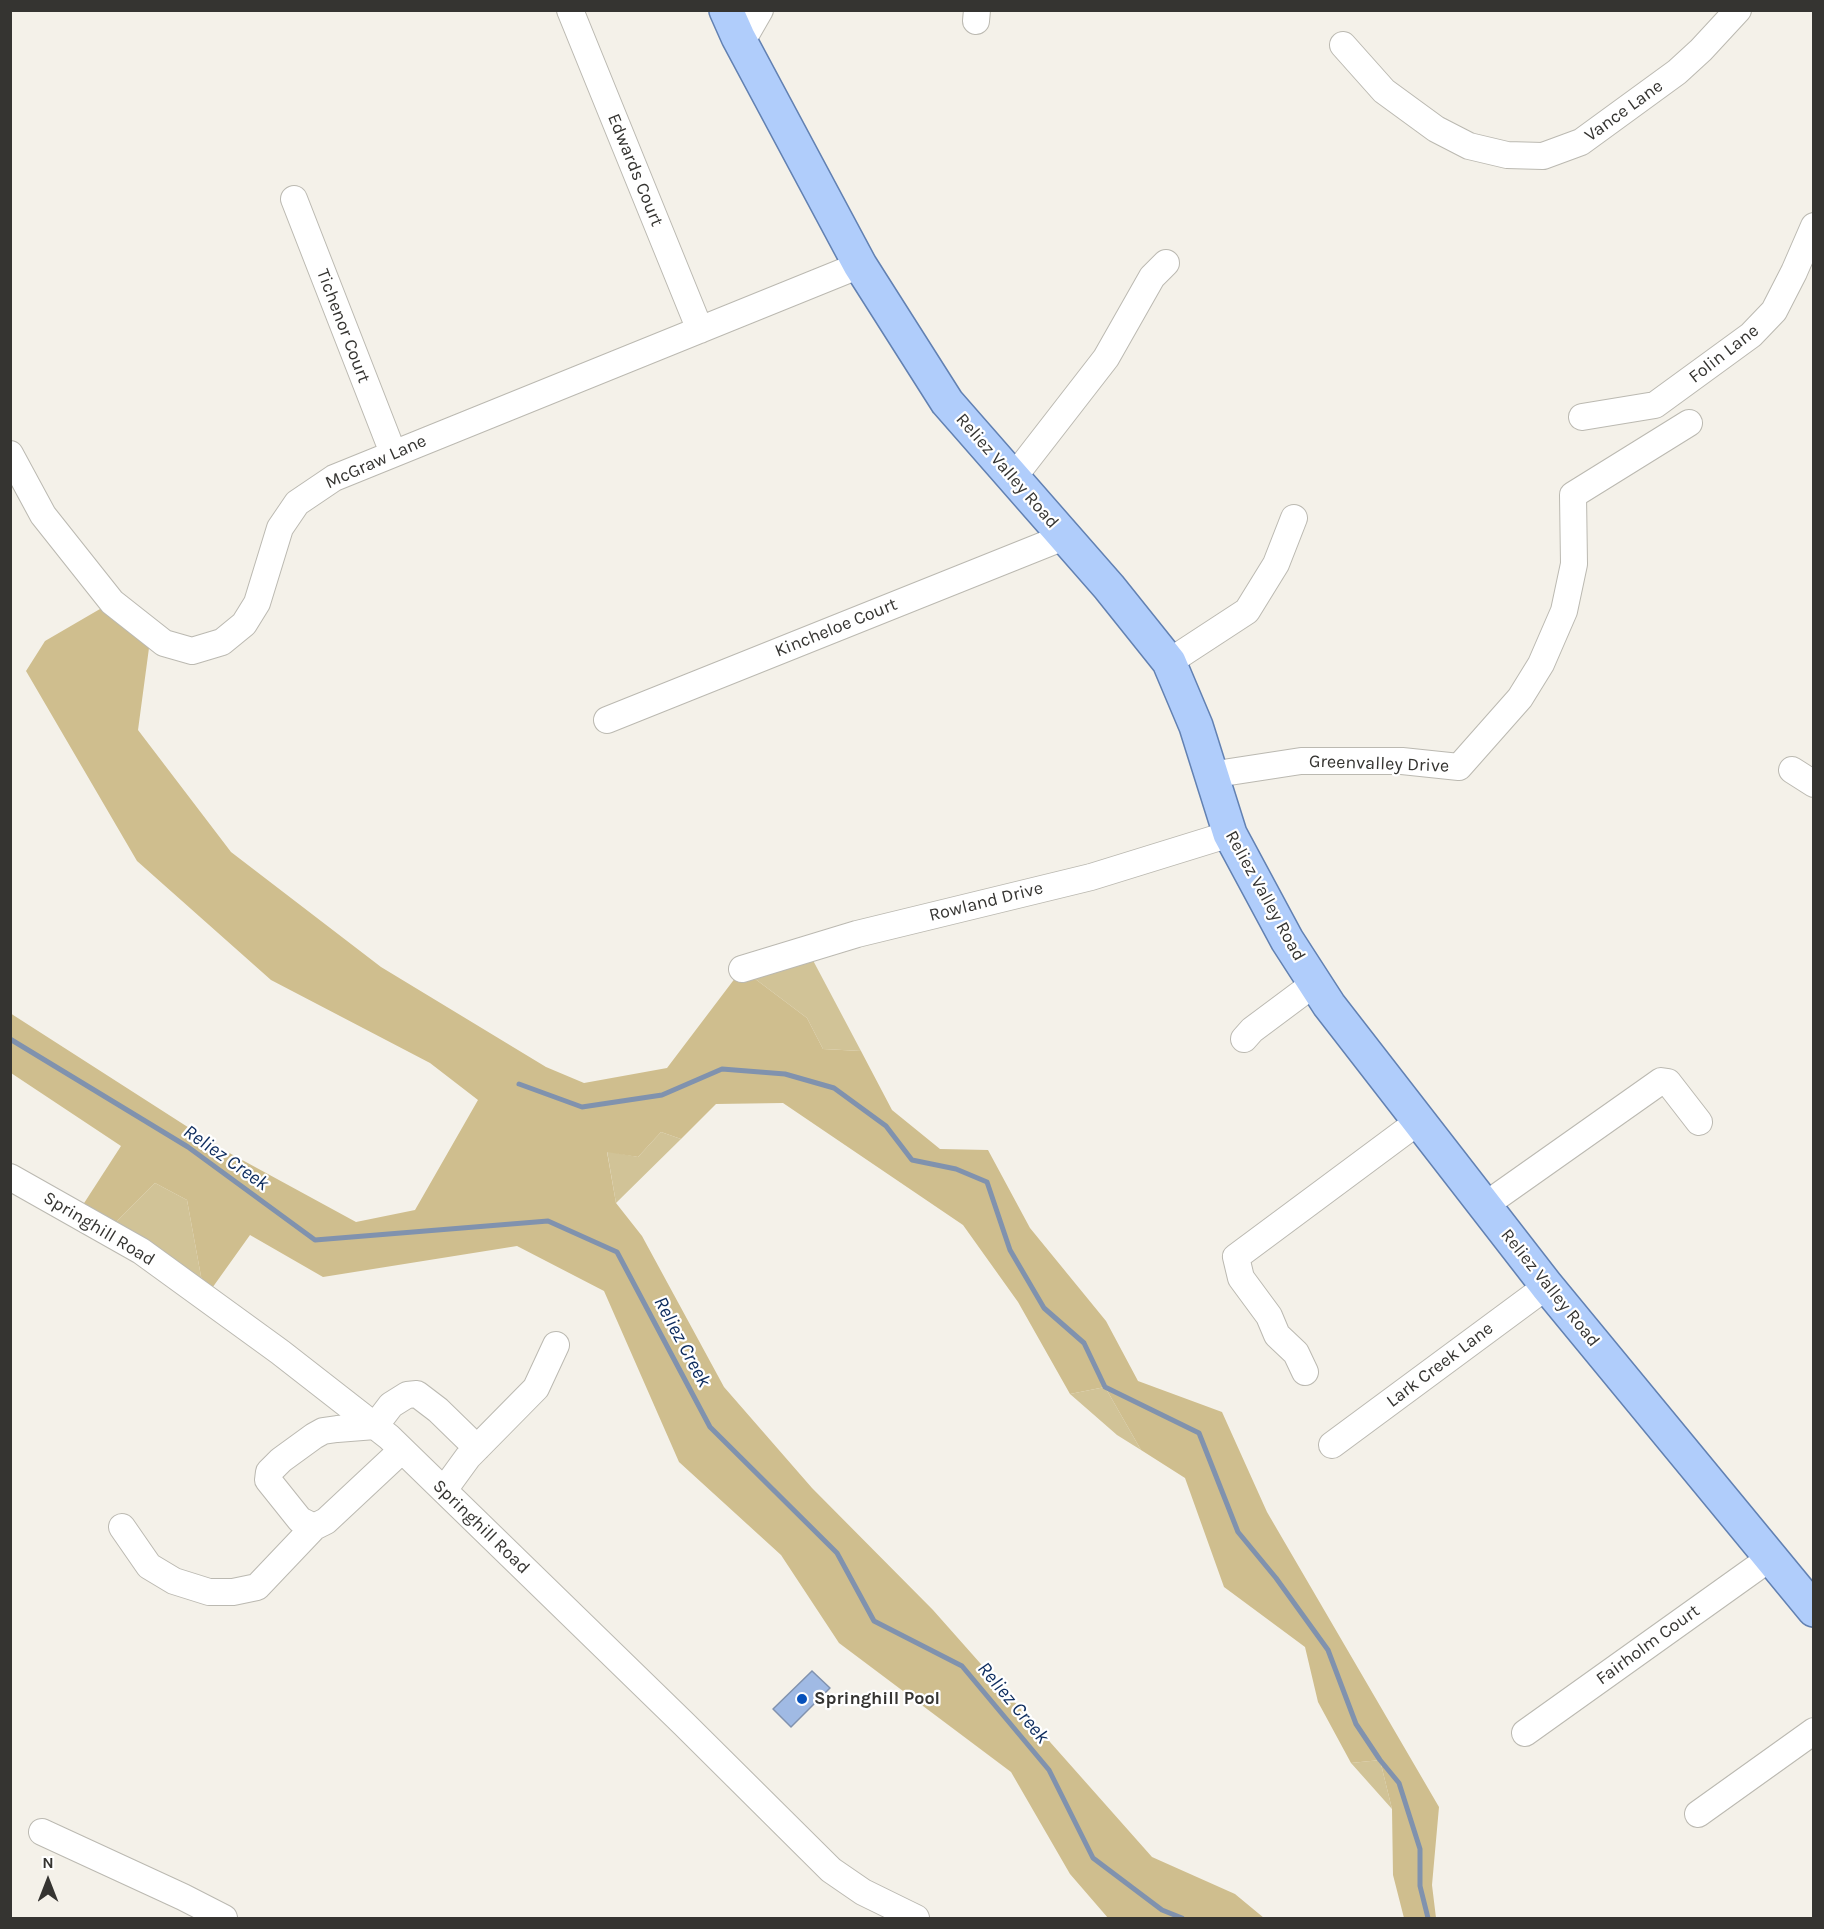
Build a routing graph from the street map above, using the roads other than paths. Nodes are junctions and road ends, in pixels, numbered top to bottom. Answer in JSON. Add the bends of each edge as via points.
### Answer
{"nodes":[{"id":1,"x":570,"y":10,"type":"edge"},
{"id":2,"x":726,"y":10,"type":"edge"},
{"id":3,"x":760,"y":10,"type":"edge"},
{"id":4,"x":1738,"y":10,"type":"edge"},
{"id":5,"x":741,"y":43,"type":"junction"},
{"id":6,"x":1343,"y":45,"type":"dead end"},
{"id":7,"x":294,"y":199,"type":"dead end"},
{"id":8,"x":1814,"y":226,"type":"edge"},
{"id":9,"x":1166,"y":262,"type":"dead end"},
{"id":10,"x":860,"y":265,"type":"junction"},
{"id":11,"x":700,"y":330,"type":"junction"},
{"id":12,"x":1582,"y":417,"type":"dead end"},
{"id":13,"x":1689,"y":423,"type":"dead end"},
{"id":14,"x":393,"y":453,"type":"junction"},
{"id":15,"x":10,"y":454,"type":"edge"},
{"id":16,"x":1013,"y":478,"type":"junction"},
{"id":17,"x":1294,"y":518,"type":"dead end"},
{"id":18,"x":1064,"y":537,"type":"junction"},
{"id":19,"x":1169,"y":662,"type":"junction"},
{"id":20,"x":607,"y":720,"type":"dead end"},
{"id":21,"x":1792,"y":770,"type":"dead end"},
{"id":22,"x":1210,"y":774,"type":"junction"},
{"id":23,"x":1814,"y":784,"type":"edge"},
{"id":24,"x":1230,"y":834,"type":"junction"},
{"id":25,"x":742,"y":969,"type":"dead end"},
{"id":26,"x":1315,"y":983,"type":"junction"},
{"id":27,"x":1244,"y":1039,"type":"dead end"},
{"id":28,"x":1419,"y":1121,"type":"junction"},
{"id":29,"x":1699,"y":1122,"type":"dead end"},
{"id":30,"x":10,"y":1177,"type":"edge"},
{"id":31,"x":1484,"y":1206,"type":"junction"},
{"id":32,"x":1547,"y":1286,"type":"junction"},
{"id":33,"x":556,"y":1345,"type":"dead end"},
{"id":34,"x":1305,"y":1372,"type":"dead end"},
{"id":35,"x":375,"y":1426,"type":"junction"},
{"id":36,"x":1332,"y":1445,"type":"dead end"},
{"id":37,"x":477,"y":1448,"type":"junction"},
{"id":38,"x":402,"y":1450,"type":"junction"},
{"id":39,"x":444,"y":1490,"type":"junction"},
{"id":40,"x":122,"y":1527,"type":"dead end"},
{"id":41,"x":314,"y":1527,"type":"junction"},
{"id":42,"x":1770,"y":1558,"type":"junction"},
{"id":43,"x":1814,"y":1610,"type":"edge"},
{"id":44,"x":1814,"y":1731,"type":"edge"},
{"id":45,"x":1525,"y":1733,"type":"dead end"},
{"id":46,"x":1698,"y":1814,"type":"dead end"},
{"id":47,"x":42,"y":1832,"type":"dead end"},
{"id":48,"x":224,"y":1918,"type":"edge"},
{"id":49,"x":916,"y":1918,"type":"edge"}],
"edges":[{"from":1,"to":11,"type":"street","name":"Edwards Court"},
{"from":2,"to":5,"type":"main road","name":"Reliez Valley Road"},
{"from":3,"to":5,"type":"street"},
{"from":4,"to":6,"type":"street","name":"Vance Lane","via":[[1677,72],[1581,142],[1543,156],[1479,149],[1436,129],[1384,91]]},
{"from":5,"to":10,"type":"main road","name":"Reliez Valley Road"},
{"from":7,"to":14,"type":"street","name":"Tichenor Court"},
{"from":8,"to":12,"type":"street","name":"Folin Lane","via":[[1774,311],[1751,335],[1655,405]]},
{"from":9,"to":16,"type":"street","via":[[1152,277],[1106,358]]},
{"from":10,"to":11,"type":"street","name":"McGraw Lane"},
{"from":10,"to":16,"type":"main road","name":"Reliez Valley Road","via":[[947,402]]},
{"from":11,"to":14,"type":"street","name":"McGraw Lane"},
{"from":13,"to":22,"type":"street","name":"Greenvalley Drive","via":[[1574,495],[1574,564],[1564,611],[1541,664],[1520,698],[1459,767],[1402,761],[1301,761]]},
{"from":14,"to":15,"type":"street","name":"McGraw Lane","via":[[334,478],[297,503],[280,528],[257,603],[244,624],[222,642],[192,651],[164,643],[112,602],[43,515]]},
{"from":16,"to":18,"type":"main road","name":"Reliez Valley Road"},
{"from":17,"to":19,"type":"street","via":[[1276,564],[1247,611]]},
{"from":18,"to":19,"type":"main road","name":"Reliez Valley Road"},
{"from":18,"to":20,"type":"street","name":"Kincheloe Court"},
{"from":19,"to":22,"type":"main road","name":"Reliez Valley Road","via":[[1196,726]]},
{"from":21,"to":23,"type":"street"},
{"from":22,"to":24,"type":"main road","name":"Reliez Valley Road"},
{"from":24,"to":25,"type":"street","name":"Rowland Drive","via":[[1090,877],[857,934]]},
{"from":24,"to":26,"type":"main road","name":"Reliez Valley Road","via":[[1287,940]]},
{"from":26,"to":27,"type":"street"},
{"from":26,"to":28,"type":"main road","name":"Reliez Valley Road"},
{"from":28,"to":31,"type":"main road","name":"Reliez Valley Road"},
{"from":28,"to":34,"type":"street","via":[[1236,1257],[1241,1278],[1269,1316],[1277,1335],[1296,1353]]},
{"from":29,"to":31,"type":"street","via":[[1668,1082],[1661,1081]]},
{"from":30,"to":35,"type":"street","name":"Springhill Road","via":[[141,1251]]},
{"from":31,"to":32,"type":"main road","name":"Reliez Valley Road"},
{"from":32,"to":36,"type":"street","name":"Lark Creek Lane"},
{"from":32,"to":42,"type":"main road","name":"Reliez Valley Road"},
{"from":33,"to":37,"type":"street","via":[[536,1388]]},
{"from":35,"to":37,"type":"street","via":[[391,1405],[417,1394]]},
{"from":35,"to":38,"type":"street","name":"Springhill Road"},
{"from":35,"to":41,"type":"street","via":[[323,1431],[268,1472],[268,1480],[300,1520]]},
{"from":37,"to":39,"type":"street"},
{"from":38,"to":39,"type":"street","name":"Springhill Road"},
{"from":38,"to":41,"type":"street","via":[[326,1521]]},
{"from":39,"to":49,"type":"street","name":"Springhill Road","via":[[831,1870],[863,1892]]},
{"from":40,"to":41,"type":"street","via":[[149,1566],[174,1581],[209,1592],[232,1592],[257,1587]]},
{"from":42,"to":43,"type":"main road","name":"Reliez Valley Road"},
{"from":42,"to":45,"type":"street","name":"Fairholm Court"},
{"from":44,"to":46,"type":"street"},
{"from":47,"to":48,"type":"street"}]}
